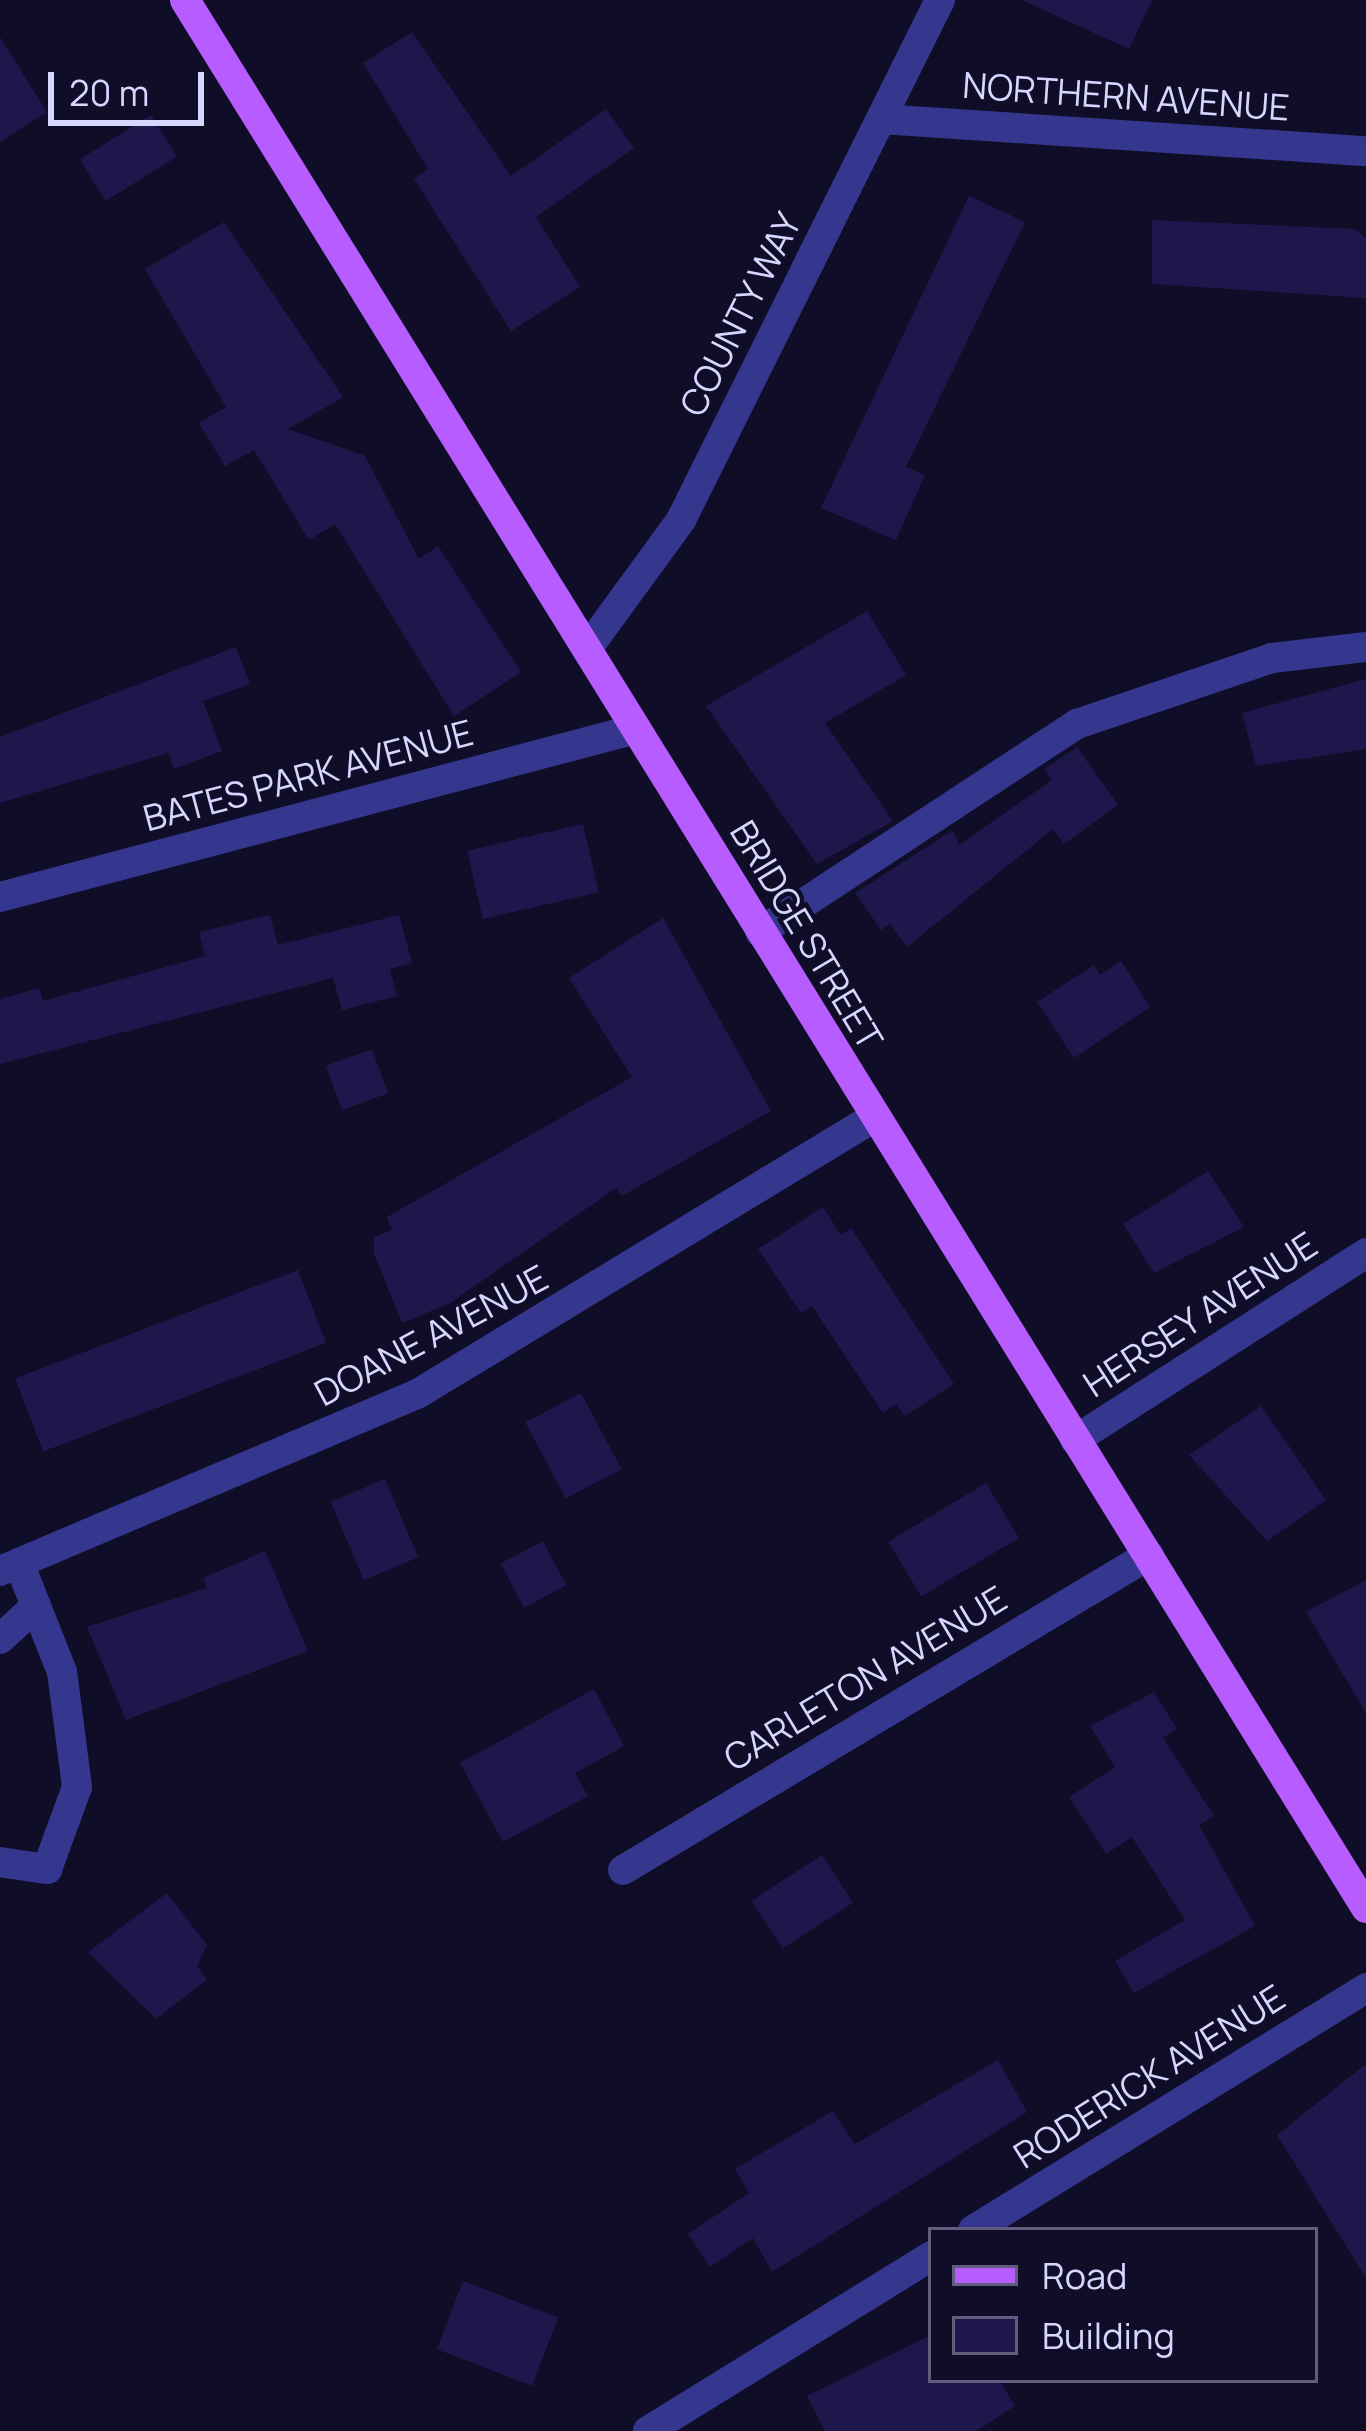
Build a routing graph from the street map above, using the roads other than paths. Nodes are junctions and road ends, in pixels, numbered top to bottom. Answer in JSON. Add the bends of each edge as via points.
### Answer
{"nodes":[{"id":1,"x":185,"y":0,"type":"edge"},
{"id":2,"x":940,"y":0,"type":"edge"},
{"id":3,"x":880,"y":119,"type":"junction"},
{"id":4,"x":1366,"y":152,"type":"edge"},
{"id":5,"x":1366,"y":647,"type":"edge"},
{"id":6,"x":586,"y":649,"type":"junction"},
{"id":7,"x":636,"y":729,"type":"junction"},
{"id":8,"x":0,"y":897,"type":"edge"},
{"id":9,"x":760,"y":932,"type":"junction"},
{"id":10,"x":873,"y":1118,"type":"junction"},
{"id":11,"x":1366,"y":1253,"type":"edge"},
{"id":12,"x":1075,"y":1440,"type":"junction"},
{"id":13,"x":1149,"y":1555,"type":"junction"},
{"id":14,"x":9,"y":1567,"type":"edge"},
{"id":15,"x":36,"y":1606,"type":"junction"},
{"id":16,"x":0,"y":1640,"type":"edge"},
{"id":17,"x":0,"y":1862,"type":"edge"},
{"id":18,"x":623,"y":1870,"type":"dead end"},
{"id":19,"x":1365,"y":1904,"type":"edge"},
{"id":20,"x":1366,"y":1988,"type":"edge"},
{"id":21,"x":978,"y":2227,"type":"edge"},
{"id":22,"x":928,"y":2258,"type":"edge"},
{"id":23,"x":648,"y":2431,"type":"edge"}],
"edges":[{"from":1,"to":6,"type":"main road","name":"BRIDGE STREET"},
{"from":2,"to":3,"type":"street","name":"COUNTY WAY"},
{"from":3,"to":4,"type":"street","name":"NORTHERN AVENUE"},
{"from":3,"to":6,"type":"street","name":"COUNTY WAY","via":[[681,520]]},
{"from":5,"to":9,"type":"street","via":[[1272,658],[1077,724]]},
{"from":6,"to":7,"type":"main road","name":"BRIDGE STREET"},
{"from":7,"to":8,"type":"street","name":"BATES PARK AVENUE"},
{"from":7,"to":9,"type":"main road","name":"BRIDGE STREET"},
{"from":9,"to":10,"type":"main road","name":"BRIDGE STREET"},
{"from":10,"to":12,"type":"main road","name":"BRIDGE STREET"},
{"from":10,"to":14,"type":"street","name":"DOANE AVENUE","via":[[419,1393]]},
{"from":11,"to":12,"type":"street","name":"HERSEY AVENUE"},
{"from":12,"to":13,"type":"main road","name":"BRIDGE STREET"},
{"from":13,"to":18,"type":"street","name":"CARLETON AVENUE"},
{"from":13,"to":19,"type":"main road","name":"BRIDGE STREET"},
{"from":14,"to":15,"type":"street"},
{"from":15,"to":16,"type":"street"},
{"from":15,"to":17,"type":"street","via":[[62,1672],[77,1787],[47,1869]]},
{"from":20,"to":21,"type":"street","name":"RODERICK AVENUE"},
{"from":22,"to":23,"type":"street"}]}
